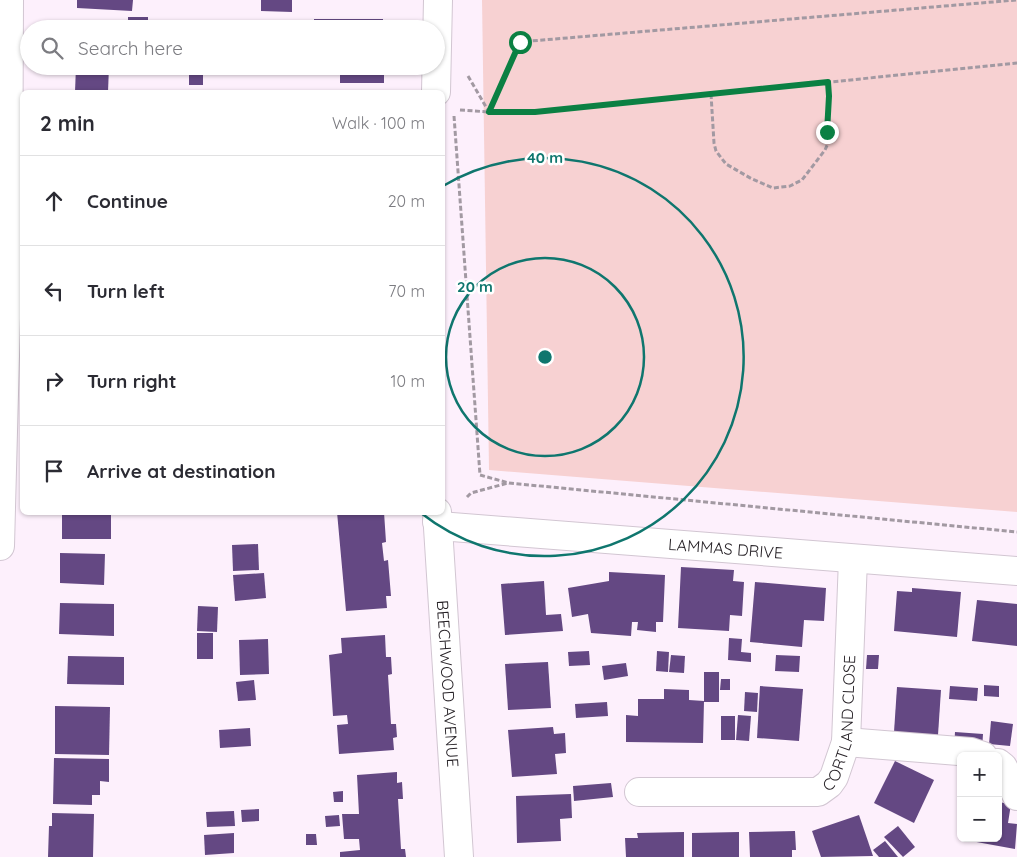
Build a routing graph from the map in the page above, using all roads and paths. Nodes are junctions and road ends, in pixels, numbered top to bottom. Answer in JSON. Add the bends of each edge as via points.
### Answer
{"nodes":[{"id":1,"x":10,"y":0,"type":"edge"},
{"id":2,"x":438,"y":0,"type":"edge"},
{"id":3,"x":1016,"y":0,"type":"edge"},
{"id":4,"x":438,"y":20,"type":"edge"},
{"id":5,"x":1017,"y":63,"type":"edge"},
{"id":6,"x":436,"y":75,"type":"edge"},
{"id":7,"x":828,"y":82,"type":"junction"},
{"id":8,"x":436,"y":90,"type":"edge"},
{"id":9,"x":711,"y":94,"type":"junction"},
{"id":10,"x":489,"y":112,"type":"junction"},
{"id":11,"x":437,"y":517,"type":"edge"},
{"id":12,"x":1017,"y":532,"type":"edge"},
{"id":13,"x":0,"y":546,"type":"edge"},
{"id":14,"x":853,"y":559,"type":"junction"},
{"id":15,"x":1017,"y":571,"type":"edge"},
{"id":16,"x":846,"y":742,"type":"junction"},
{"id":17,"x":971,"y":752,"type":"edge"},
{"id":18,"x":1002,"y":766,"type":"edge"},
{"id":19,"x":639,"y":792,"type":"dead end"},
{"id":20,"x":1017,"y":796,"type":"edge"},
{"id":21,"x":459,"y":857,"type":"edge"}],
"edges":[{"from":1,"to":13,"type":"street"},
{"from":2,"to":4,"type":"street"},
{"from":3,"to":10,"type":"path","via":[[520,42]]},
{"from":5,"to":7,"type":"path"},
{"from":6,"to":8,"type":"street"},
{"from":7,"to":9,"type":"path"},
{"from":7,"to":9,"type":"path","via":[[829,141],[825,150],[802,180],[790,186],[773,188],[726,164],[716,151]]},
{"from":9,"to":10,"type":"path","via":[[535,112]]},
{"from":10,"to":12,"type":"path","via":[[454,109],[480,475],[509,483]]},
{"from":11,"to":14,"type":"street","name":"LAMMAS DRIVE","via":[[440,526]]},
{"from":11,"to":21,"type":"street","name":"BEECHWOOD AVENUE"},
{"from":14,"to":15,"type":"street","name":"LAMMAS DRIVE"},
{"from":14,"to":16,"type":"street","name":"CORTLAND CLOSE"},
{"from":16,"to":17,"type":"street"},
{"from":16,"to":19,"type":"street","name":"CORTLAND CLOSE","via":[[834,777],[818,792]]},
{"from":18,"to":20,"type":"street"}]}
